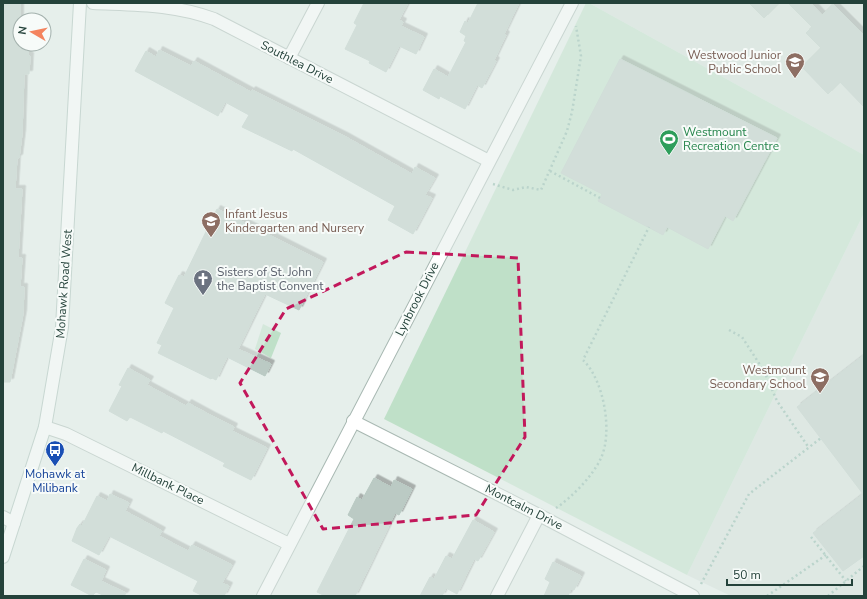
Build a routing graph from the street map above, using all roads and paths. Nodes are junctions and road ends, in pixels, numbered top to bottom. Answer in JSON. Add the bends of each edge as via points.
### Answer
{"nodes":[{"id":1,"x":80,"y":3,"type":"edge"},
{"id":2,"x":93,"y":3,"type":"edge"},
{"id":3,"x":318,"y":3,"type":"edge"},
{"id":4,"x":570,"y":8,"type":"edge"},
{"id":5,"x":289,"y":58,"type":"junction"},
{"id":6,"x":489,"y":160,"type":"junction"},
{"id":7,"x":550,"y":171,"type":"junction"},
{"id":8,"x":479,"y":179,"type":"junction"},
{"id":9,"x":600,"y":198,"type":"dead end"},
{"id":10,"x":649,"y":227,"type":"dead end"},
{"id":11,"x":729,"y":330,"type":"dead end"},
{"id":12,"x":353,"y":421,"type":"junction"},
{"id":13,"x":45,"y":427,"type":"junction"},
{"id":14,"x":821,"y":438,"type":"dead end"},
{"id":15,"x":809,"y":448,"type":"junction"},
{"id":16,"x":539,"y":515,"type":"junction"},
{"id":17,"x":3,"y":517,"type":"edge"},
{"id":18,"x":14,"y":523,"type":"junction"},
{"id":19,"x":811,"y":537,"type":"dead end"},
{"id":20,"x":289,"y":544,"type":"junction"},
{"id":21,"x":826,"y":555,"type":"junction"},
{"id":22,"x":3,"y":557,"type":"edge"},
{"id":23,"x":864,"y":566,"type":"edge"},
{"id":24,"x":846,"y":581,"type":"junction"},
{"id":25,"x":695,"y":593,"type":"edge"},
{"id":26,"x":263,"y":596,"type":"edge"},
{"id":27,"x":497,"y":596,"type":"edge"},
{"id":28,"x":767,"y":596,"type":"edge"},
{"id":29,"x":828,"y":596,"type":"edge"}],
"edges":[{"from":1,"to":13,"type":"street","name":"Mohawk Road West","via":[[62,327]]},
{"from":2,"to":5,"type":"street","name":"Southlea Drive","via":[[167,7],[190,11],[214,19]]},
{"from":3,"to":5,"type":"street"},
{"from":4,"to":6,"type":"street","name":"Lynbrook Drive"},
{"from":4,"to":7,"type":"path","via":[[576,25],[581,56],[567,131]]},
{"from":5,"to":6,"type":"street","name":"Southlea Drive"},
{"from":6,"to":8,"type":"street","name":"Lynbrook Drive"},
{"from":7,"to":8,"type":"path","via":[[541,190],[513,190]]},
{"from":7,"to":9,"type":"path"},
{"from":8,"to":12,"type":"street","name":"Lynbrook Drive"},
{"from":10,"to":16,"type":"path","via":[[583,360],[596,375],[603,400],[606,442],[600,459],[570,498],[556,508]]},
{"from":11,"to":15,"type":"path","via":[[742,337],[764,371],[777,401]]},
{"from":12,"to":16,"type":"street","name":"Montcalm Drive"},
{"from":12,"to":20,"type":"street","name":"Lynbrook Drive"},
{"from":13,"to":18,"type":"street","name":"Mohawk Road West"},
{"from":13,"to":20,"type":"street","name":"Millbank Place","via":[[66,434]]},
{"from":14,"to":15,"type":"path"},
{"from":15,"to":25,"type":"path","via":[[749,494]]},
{"from":16,"to":25,"type":"street","name":"Montcalm Drive"},
{"from":16,"to":27,"type":"street"},
{"from":17,"to":18,"type":"street"},
{"from":18,"to":22,"type":"street","name":"Mohawk Road West"},
{"from":19,"to":21,"type":"path"},
{"from":20,"to":26,"type":"street","name":"Lynbrook Drive"},
{"from":21,"to":24,"type":"path"},
{"from":21,"to":28,"type":"path"},
{"from":23,"to":24,"type":"path"},
{"from":24,"to":29,"type":"path"}]}
